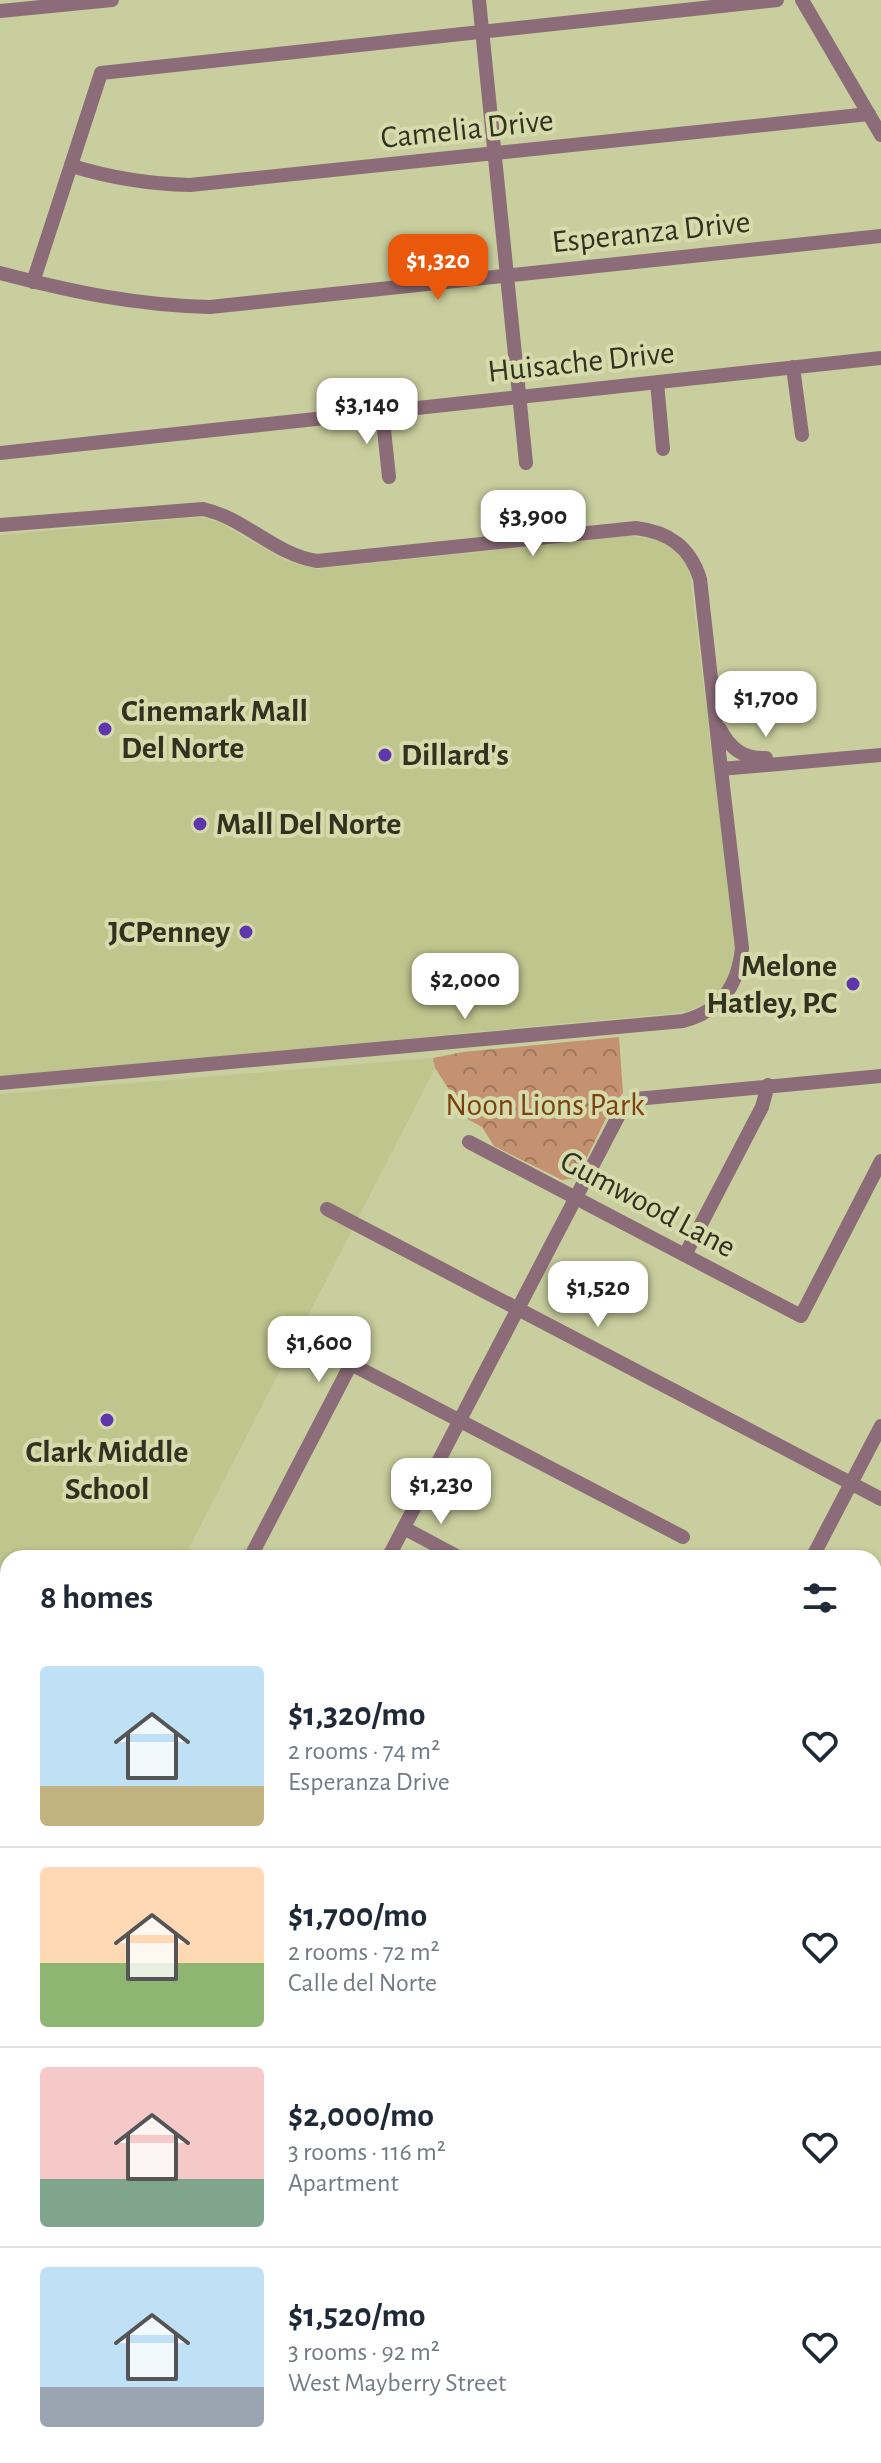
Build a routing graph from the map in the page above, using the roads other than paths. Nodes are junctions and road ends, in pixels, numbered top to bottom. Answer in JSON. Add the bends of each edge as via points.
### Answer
{"nodes":[{"id":1,"x":112,"y":0,"type":"edge"},
{"id":2,"x":479,"y":0,"type":"edge"},
{"id":3,"x":777,"y":0,"type":"edge"},
{"id":4,"x":802,"y":0,"type":"edge"},
{"id":5,"x":0,"y":11,"type":"edge"},
{"id":6,"x":482,"y":33,"type":"junction"},
{"id":7,"x":869,"y":114,"type":"junction"},
{"id":8,"x":881,"y":135,"type":"edge"},
{"id":9,"x":495,"y":154,"type":"junction"},
{"id":10,"x":72,"y":166,"type":"junction"},
{"id":11,"x":881,"y":236,"type":"edge"},
{"id":12,"x":0,"y":273,"type":"edge"},
{"id":13,"x":507,"y":275,"type":"junction"},
{"id":14,"x":33,"y":282,"type":"junction"},
{"id":15,"x":881,"y":358,"type":"edge"},
{"id":16,"x":793,"y":367,"type":"junction"},
{"id":17,"x":657,"y":382,"type":"junction"},
{"id":18,"x":520,"y":396,"type":"junction"},
{"id":19,"x":382,"y":411,"type":"junction"},
{"id":20,"x":802,"y":435,"type":"dead end"},
{"id":21,"x":663,"y":449,"type":"dead end"},
{"id":22,"x":0,"y":453,"type":"edge"},
{"id":23,"x":526,"y":463,"type":"dead end"},
{"id":24,"x":389,"y":477,"type":"dead end"},
{"id":25,"x":0,"y":525,"type":"edge"},
{"id":26,"x":716,"y":720,"type":"junction"},
{"id":27,"x":881,"y":755,"type":"edge"},
{"id":28,"x":806,"y":762,"type":"junction"},
{"id":29,"x":721,"y":769,"type":"junction"},
{"id":30,"x":881,"y":1076,"type":"edge"},
{"id":31,"x":0,"y":1083,"type":"edge"},
{"id":32,"x":768,"y":1085,"type":"junction"},
{"id":33,"x":469,"y":1142,"type":"dead end"},
{"id":34,"x":881,"y":1161,"type":"edge"},
{"id":35,"x":576,"y":1198,"type":"junction"},
{"id":36,"x":327,"y":1209,"type":"dead end"},
{"id":37,"x":685,"y":1255,"type":"junction"},
{"id":38,"x":518,"y":1309,"type":"junction"},
{"id":39,"x":460,"y":1420,"type":"junction"},
{"id":40,"x":881,"y":1426,"type":"edge"},
{"id":41,"x":851,"y":1483,"type":"junction"},
{"id":42,"x":881,"y":1499,"type":"edge"},
{"id":43,"x":404,"y":1528,"type":"junction"},
{"id":44,"x":683,"y":1537,"type":"dead end"},
{"id":45,"x":254,"y":1550,"type":"edge"},
{"id":46,"x":392,"y":1550,"type":"edge"},
{"id":47,"x":445,"y":1550,"type":"edge"},
{"id":48,"x":816,"y":1550,"type":"edge"}],
"edges":[{"from":1,"to":5,"type":"street"},
{"from":2,"to":6,"type":"street"},
{"from":3,"to":6,"type":"street"},
{"from":4,"to":7,"type":"street"},
{"from":6,"to":9,"type":"street"},
{"from":6,"to":10,"type":"street","via":[[101,73]]},
{"from":7,"to":8,"type":"street"},
{"from":7,"to":9,"type":"street","name":"Camelia Drive"},
{"from":9,"to":10,"type":"street","name":"Camelia Drive","via":[[190,185],[151,184]]},
{"from":9,"to":13,"type":"street"},
{"from":10,"to":14,"type":"street"},
{"from":11,"to":13,"type":"street","name":"Esperanza Drive"},
{"from":12,"to":14,"type":"street","name":"Esperanza Drive"},
{"from":13,"to":14,"type":"street","name":"Esperanza Drive","via":[[210,307],[116,300]]},
{"from":13,"to":18,"type":"street"},
{"from":15,"to":16,"type":"street","name":"Huisache Drive"},
{"from":16,"to":17,"type":"street","name":"Huisache Drive"},
{"from":16,"to":20,"type":"street"},
{"from":17,"to":18,"type":"street","name":"Huisache Drive"},
{"from":17,"to":21,"type":"street"},
{"from":18,"to":19,"type":"street","name":"Huisache Drive"},
{"from":18,"to":23,"type":"street"},
{"from":19,"to":22,"type":"street","name":"Huisache Drive"},
{"from":19,"to":24,"type":"street"},
{"from":25,"to":26,"type":"street","via":[[203,509],[295,556],[317,561],[650,530],[683,547],[697,568]]},
{"from":26,"to":28,"type":"street","via":[[727,743],[743,755],[789,756]]},
{"from":26,"to":29,"type":"street"},
{"from":27,"to":28,"type":"street"},
{"from":28,"to":29,"type":"street"},
{"from":29,"to":31,"type":"street","via":[[742,948],[732,987],[719,1004],[696,1017]]},
{"from":30,"to":32,"type":"street"},
{"from":32,"to":35,"type":"street","via":[[636,1099],[621,1111]]},
{"from":32,"to":37,"type":"street","via":[[762,1107]]},
{"from":33,"to":35,"type":"street","name":"Gumwood Lane"},
{"from":34,"to":37,"type":"street","name":"Gumwood Lane","via":[[801,1316]]},
{"from":35,"to":37,"type":"street","name":"Gumwood Lane"},
{"from":35,"to":38,"type":"street"},
{"from":36,"to":38,"type":"street"},
{"from":38,"to":39,"type":"street"},
{"from":38,"to":41,"type":"street"},
{"from":39,"to":43,"type":"street"},
{"from":39,"to":44,"type":"street"},
{"from":39,"to":45,"type":"street","via":[[351,1364]]},
{"from":40,"to":41,"type":"street"},
{"from":41,"to":42,"type":"street"},
{"from":41,"to":48,"type":"street"},
{"from":43,"to":46,"type":"street"},
{"from":43,"to":47,"type":"street"}]}
